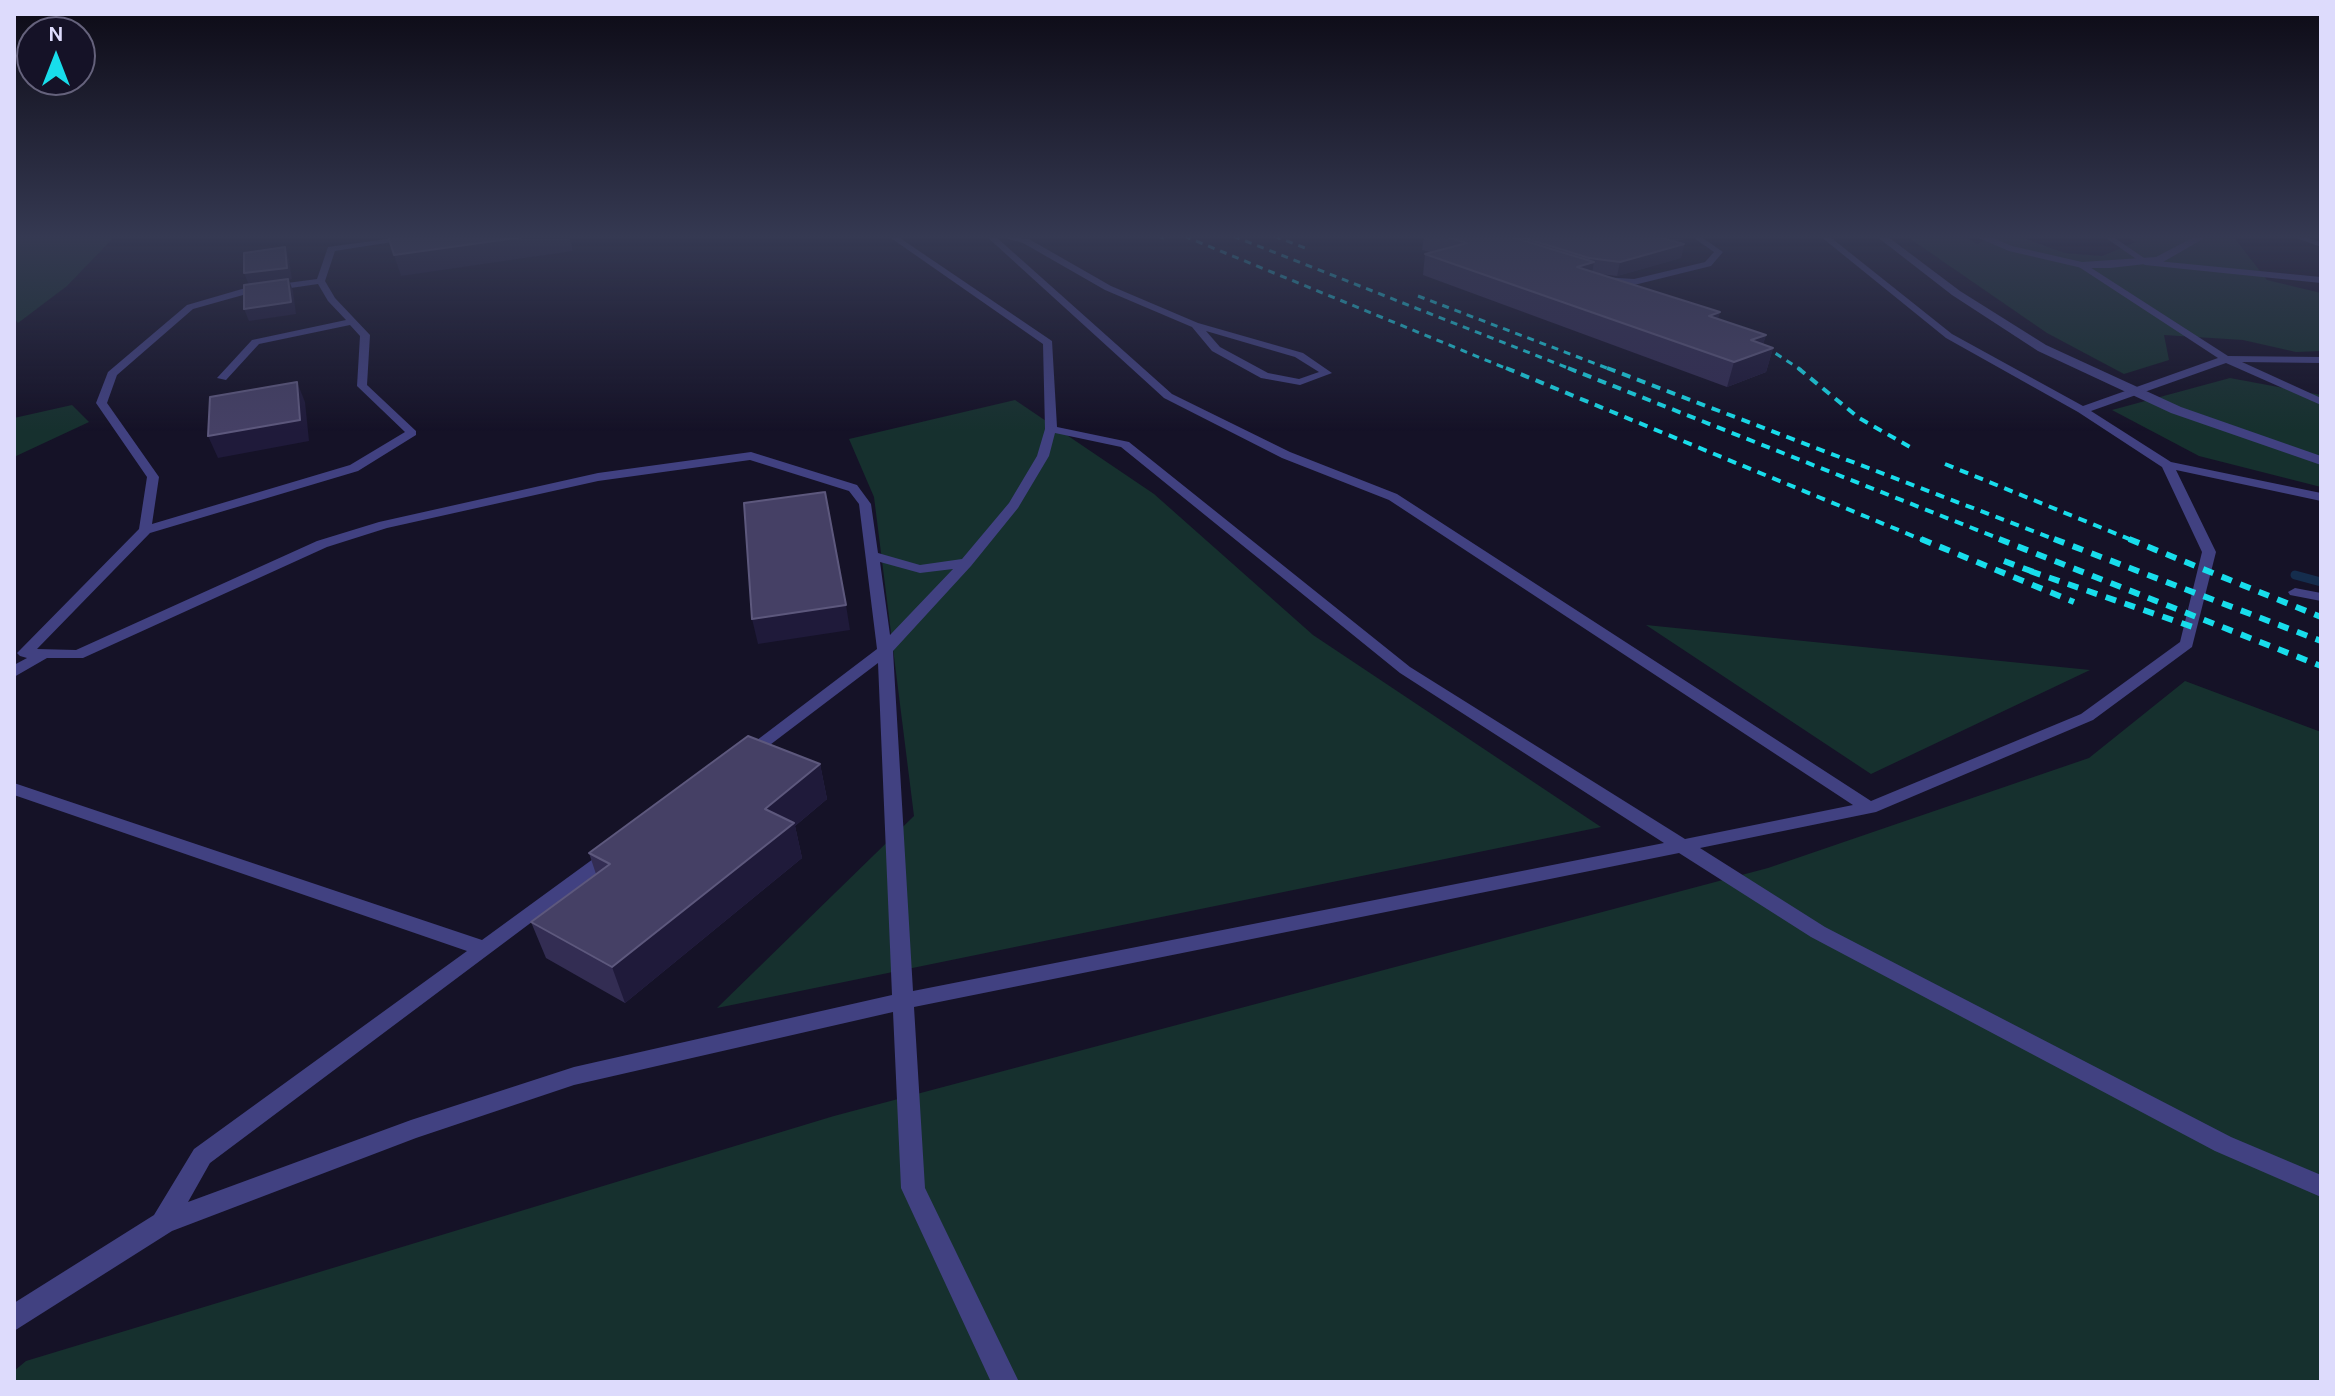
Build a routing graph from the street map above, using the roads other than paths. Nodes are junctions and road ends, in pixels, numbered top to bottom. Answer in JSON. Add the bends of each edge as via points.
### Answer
{"nodes":[{"id":1,"x":210,"y":301,"type":"edge"},
{"id":2,"x":333,"y":301,"type":"edge"},
{"id":3,"x":987,"y":301,"type":"edge"},
{"id":4,"x":1062,"y":301,"type":"edge"},
{"id":5,"x":1139,"y":301,"type":"edge"},
{"id":6,"x":1905,"y":301,"type":"edge"},
{"id":7,"x":1969,"y":301,"type":"edge"},
{"id":8,"x":2137,"y":301,"type":"edge"},
{"id":9,"x":354,"y":321,"type":"junction"},
{"id":10,"x":1195,"y":325,"type":"junction"},
{"id":11,"x":2226,"y":359,"type":"junction"},
{"id":12,"x":2321,"y":360,"type":"edge"},
{"id":13,"x":222,"y":378,"type":"dead end"},
{"id":14,"x":2321,"y":402,"type":"edge"},
{"id":15,"x":2082,"y":410,"type":"junction"},
{"id":16,"x":1051,"y":429,"type":"junction"},
{"id":17,"x":2321,"y":461,"type":"edge"},
{"id":18,"x":2167,"y":465,"type":"junction"},
{"id":19,"x":2321,"y":497,"type":"edge"},
{"id":20,"x":145,"y":530,"type":"junction"},
{"id":21,"x":872,"y":555,"type":"junction"},
{"id":22,"x":966,"y":563,"type":"junction"},
{"id":23,"x":2295,"y":592,"type":"dead end"},
{"id":24,"x":2321,"y":597,"type":"edge"},
{"id":25,"x":885,"y":650,"type":"junction"},
{"id":26,"x":45,"y":654,"type":"junction"},
{"id":27,"x":14,"y":672,"type":"edge"},
{"id":28,"x":733,"y":765,"type":"edge"},
{"id":29,"x":14,"y":789,"type":"edge"},
{"id":30,"x":1870,"y":808,"type":"junction"},
{"id":31,"x":632,"y":841,"type":"edge"},
{"id":32,"x":485,"y":949,"type":"junction"},
{"id":33,"x":2321,"y":1186,"type":"edge"},
{"id":34,"x":163,"y":1223,"type":"junction"},
{"id":35,"x":14,"y":1318,"type":"edge"},
{"id":36,"x":1005,"y":1382,"type":"edge"}],
"edges":[{"from":1,"to":20,"type":"lane","via":[[190,307],[112,374],[101,403],[153,477]]},
{"from":2,"to":9,"type":"lane"},
{"from":3,"to":16,"type":"lane","via":[[1048,343]]},
{"from":4,"to":30,"type":"lane","via":[[1168,396],[1286,455],[1393,497]]},
{"from":5,"to":10,"type":"lane"},
{"from":6,"to":15,"type":"lane","via":[[1949,336]]},
{"from":7,"to":17,"type":"street","via":[[2042,348],[2176,410]]},
{"from":8,"to":11,"type":"lane"},
{"from":9,"to":13,"type":"lane","via":[[256,342]]},
{"from":9,"to":20,"type":"lane","via":[[365,335],[362,386],[412,433],[354,468]]},
{"from":10,"to":10,"type":"lane","via":[[1216,349],[1265,376],[1300,382],[1327,373],[1299,355]]},
{"from":11,"to":12,"type":"lane"},
{"from":11,"to":14,"type":"lane"},
{"from":11,"to":15,"type":"lane"},
{"from":15,"to":18,"type":"lane"},
{"from":16,"to":22,"type":"lane","via":[[1043,456],[1014,505]]},
{"from":16,"to":33,"type":"lane","via":[[1125,444],[1405,670],[1818,932],[2223,1144]]},
{"from":18,"to":19,"type":"lane"},
{"from":18,"to":30,"type":"lane","via":[[2209,552],[2187,644],[2087,717]]},
{"from":20,"to":26,"type":"lane","via":[[25,653]]},
{"from":21,"to":22,"type":"lane","via":[[920,569]]},
{"from":21,"to":25,"type":"lane"},
{"from":21,"to":26,"type":"lane","via":[[865,504],[853,488],[751,456],[598,477],[384,525],[322,544],[78,655]]},
{"from":22,"to":25,"type":"lane"},
{"from":23,"to":24,"type":"lane"},
{"from":25,"to":28,"type":"lane"},
{"from":25,"to":36,"type":"lane","via":[[913,1188]]},
{"from":26,"to":27,"type":"lane"},
{"from":29,"to":32,"type":"lane"},
{"from":30,"to":34,"type":"lane","via":[[855,1011],[574,1076],[411,1130]]},
{"from":31,"to":32,"type":"lane"},
{"from":32,"to":34,"type":"lane","via":[[202,1156]]},
{"from":34,"to":35,"type":"lane"}]}
